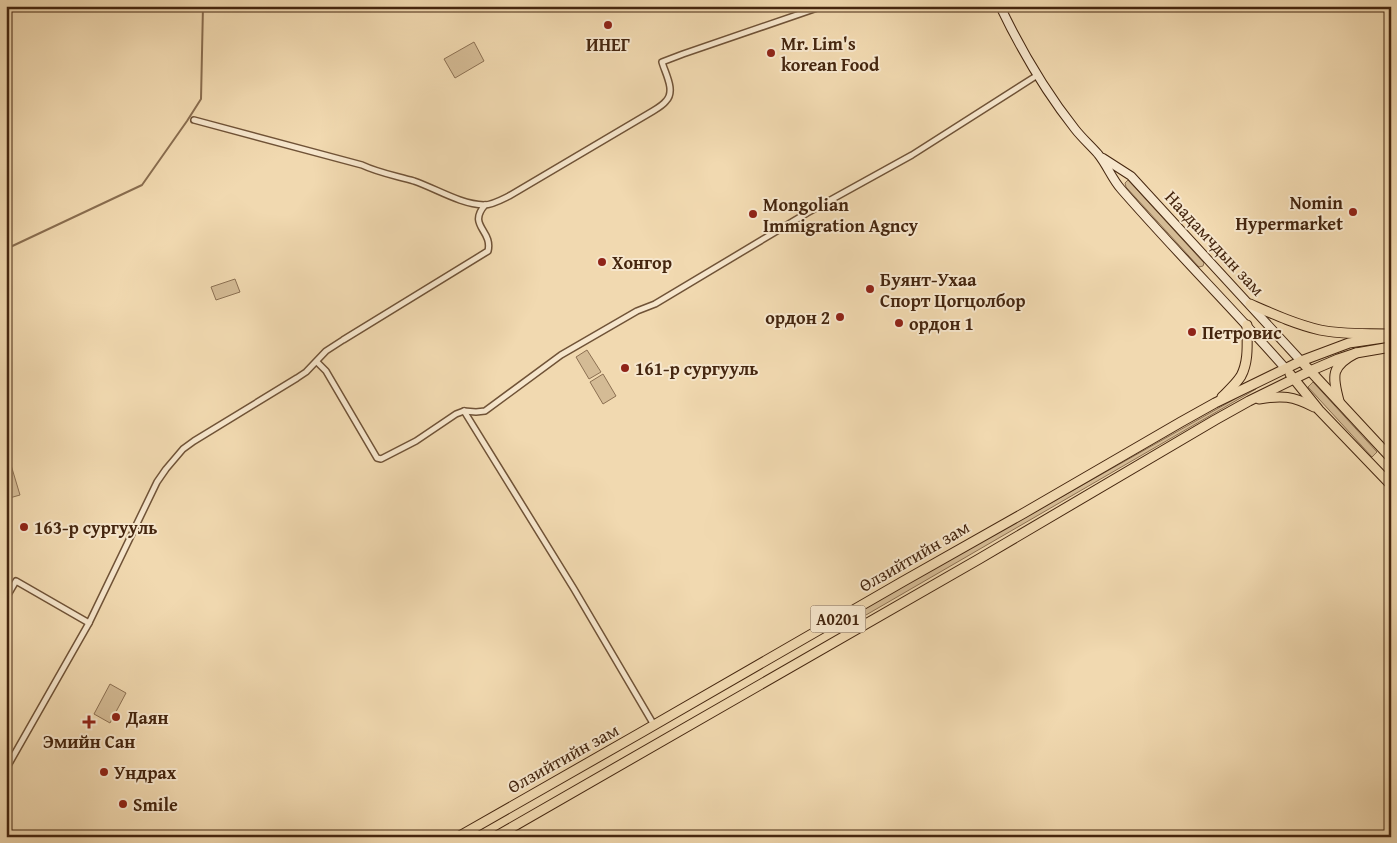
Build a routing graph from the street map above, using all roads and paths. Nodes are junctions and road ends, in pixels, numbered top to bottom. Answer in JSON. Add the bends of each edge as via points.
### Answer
{"nodes":[{"id":1,"x":823,"y":6,"type":"edge"},
{"id":2,"x":1000,"y":6,"type":"edge"},
{"id":3,"x":1036,"y":76,"type":"junction"},
{"id":4,"x":194,"y":120,"type":"dead end"},
{"id":5,"x":1099,"y":155,"type":"junction"},
{"id":6,"x":485,"y":205,"type":"junction"},
{"id":7,"x":1208,"y":260,"type":"junction"},
{"id":8,"x":1214,"y":267,"type":"junction"},
{"id":9,"x":1195,"y":270,"type":"junction"},
{"id":10,"x":1203,"y":279,"type":"junction"},
{"id":11,"x":1250,"y":304,"type":"junction"},
{"id":12,"x":1247,"y":325,"type":"junction"},
{"id":13,"x":1391,"y":336,"type":"edge"},
{"id":14,"x":1391,"y":347,"type":"edge"},
{"id":15,"x":1356,"y":353,"type":"junction"},
{"id":16,"x":1301,"y":361,"type":"junction"},
{"id":17,"x":317,"y":362,"type":"junction"},
{"id":18,"x":1285,"y":368,"type":"junction"},
{"id":19,"x":1310,"y":371,"type":"junction"},
{"id":20,"x":1293,"y":378,"type":"junction"},
{"id":21,"x":1219,"y":401,"type":"junction"},
{"id":22,"x":1249,"y":401,"type":"junction"},
{"id":23,"x":1340,"y":404,"type":"junction"},
{"id":24,"x":1319,"y":410,"type":"junction"},
{"id":25,"x":464,"y":411,"type":"junction"},
{"id":26,"x":1383,"y":450,"type":"junction"},
{"id":27,"x":1391,"y":458,"type":"edge"},
{"id":28,"x":1370,"y":463,"type":"junction"},
{"id":29,"x":1391,"y":484,"type":"edge"},
{"id":30,"x":6,"y":598,"type":"edge"},
{"id":31,"x":89,"y":623,"type":"junction"},
{"id":32,"x":654,"y":726,"type":"junction"},
{"id":33,"x":6,"y":769,"type":"edge"},
{"id":34,"x":550,"y":785,"type":"junction"},
{"id":35,"x":559,"y":800,"type":"junction"},
{"id":36,"x":458,"y":837,"type":"edge"},
{"id":37,"x":495,"y":837,"type":"edge"}],
"edges":[{"from":1,"to":6,"type":"street","via":[[662,62],[670,94],[654,111],[509,196]]},
{"from":2,"to":3,"type":"main road","name":"Наадамчдын зам"},
{"from":3,"to":5,"type":"main road","name":"Наадамчдын зам"},
{"from":3,"to":25,"type":"street","via":[[912,155],[561,355],[485,411]]},
{"from":4,"to":6,"type":"street","via":[[362,166],[463,201]]},
{"from":5,"to":7,"type":"main road","name":"Наадамчдын зам","via":[[1131,176]]},
{"from":5,"to":9,"type":"main road","name":"Наадамчдын зам","via":[[1119,187]]},
{"from":6,"to":17,"type":"street","via":[[479,213],[478,222],[488,238],[488,251],[326,351]]},
{"from":7,"to":8,"type":"main road","name":"Наадамчдын зам"},
{"from":7,"to":9,"type":"main road","via":[[1204,267]]},
{"from":8,"to":10,"type":"main road","via":[[1206,270]]},
{"from":8,"to":11,"type":"main road","name":"Наадамчдын зам"},
{"from":9,"to":10,"type":"main road","name":"Наадамчдын зам"},
{"from":10,"to":12,"type":"main road","name":"Наадамчдын зам"},
{"from":11,"to":13,"type":"main road","via":[[1283,319],[1321,330]]},
{"from":11,"to":16,"type":"main road","name":"Наадамчдын зам"},
{"from":12,"to":18,"type":"main road","name":"Наадамчдын зам"},
{"from":12,"to":21,"type":"main road","via":[[1245,366],[1240,378]]},
{"from":13,"to":16,"type":"main road","name":"Өлзийтийн зам","via":[[1348,343]]},
{"from":14,"to":15,"type":"main road","name":"Өлзийтийн зам"},
{"from":15,"to":19,"type":"main road","name":"Өлзийтийн зам"},
{"from":15,"to":23,"type":"main road","via":[[1343,360],[1335,375]]},
{"from":16,"to":18,"type":"main road","name":"Өлзийтийн зам"},
{"from":16,"to":19,"type":"main road"},
{"from":17,"to":25,"type":"street","via":[[326,371],[377,458],[387,456]]},
{"from":17,"to":31,"type":"street","via":[[297,378],[194,441],[174,458],[157,482]]},
{"from":18,"to":20,"type":"main road"},
{"from":18,"to":21,"type":"main road","name":"Өлзийтийн зам","number":"A0201"},
{"from":19,"to":20,"type":"main road","name":"Өлзийтийн зам"},
{"from":19,"to":23,"type":"main road"},
{"from":20,"to":22,"type":"main road","name":"Өлзийтийн зам","number":"A0201"},
{"from":20,"to":24,"type":"main road"},
{"from":21,"to":32,"type":"main road","name":"Өлзийтийн зам","number":"A0201"},
{"from":22,"to":24,"type":"main road","via":[[1288,396]]},
{"from":22,"to":35,"type":"main road","name":"Өлзийтийн зам","number":"A0201"},
{"from":23,"to":26,"type":"main road"},
{"from":24,"to":28,"type":"main road"},
{"from":25,"to":32,"type":"street"},
{"from":26,"to":27,"type":"main road"},
{"from":26,"to":28,"type":"main road"},
{"from":28,"to":29,"type":"main road"},
{"from":30,"to":31,"type":"street","via":[[16,581]]},
{"from":31,"to":33,"type":"street"},
{"from":32,"to":34,"type":"main road","name":"Өлзийтийн зам","number":"A0201"},
{"from":34,"to":35,"type":"main road"},
{"from":34,"to":36,"type":"main road","name":"Өлзийтийн зам","number":"A0201"},
{"from":35,"to":37,"type":"main road","name":"Өлзийтийн зам","number":"A0201"}]}
